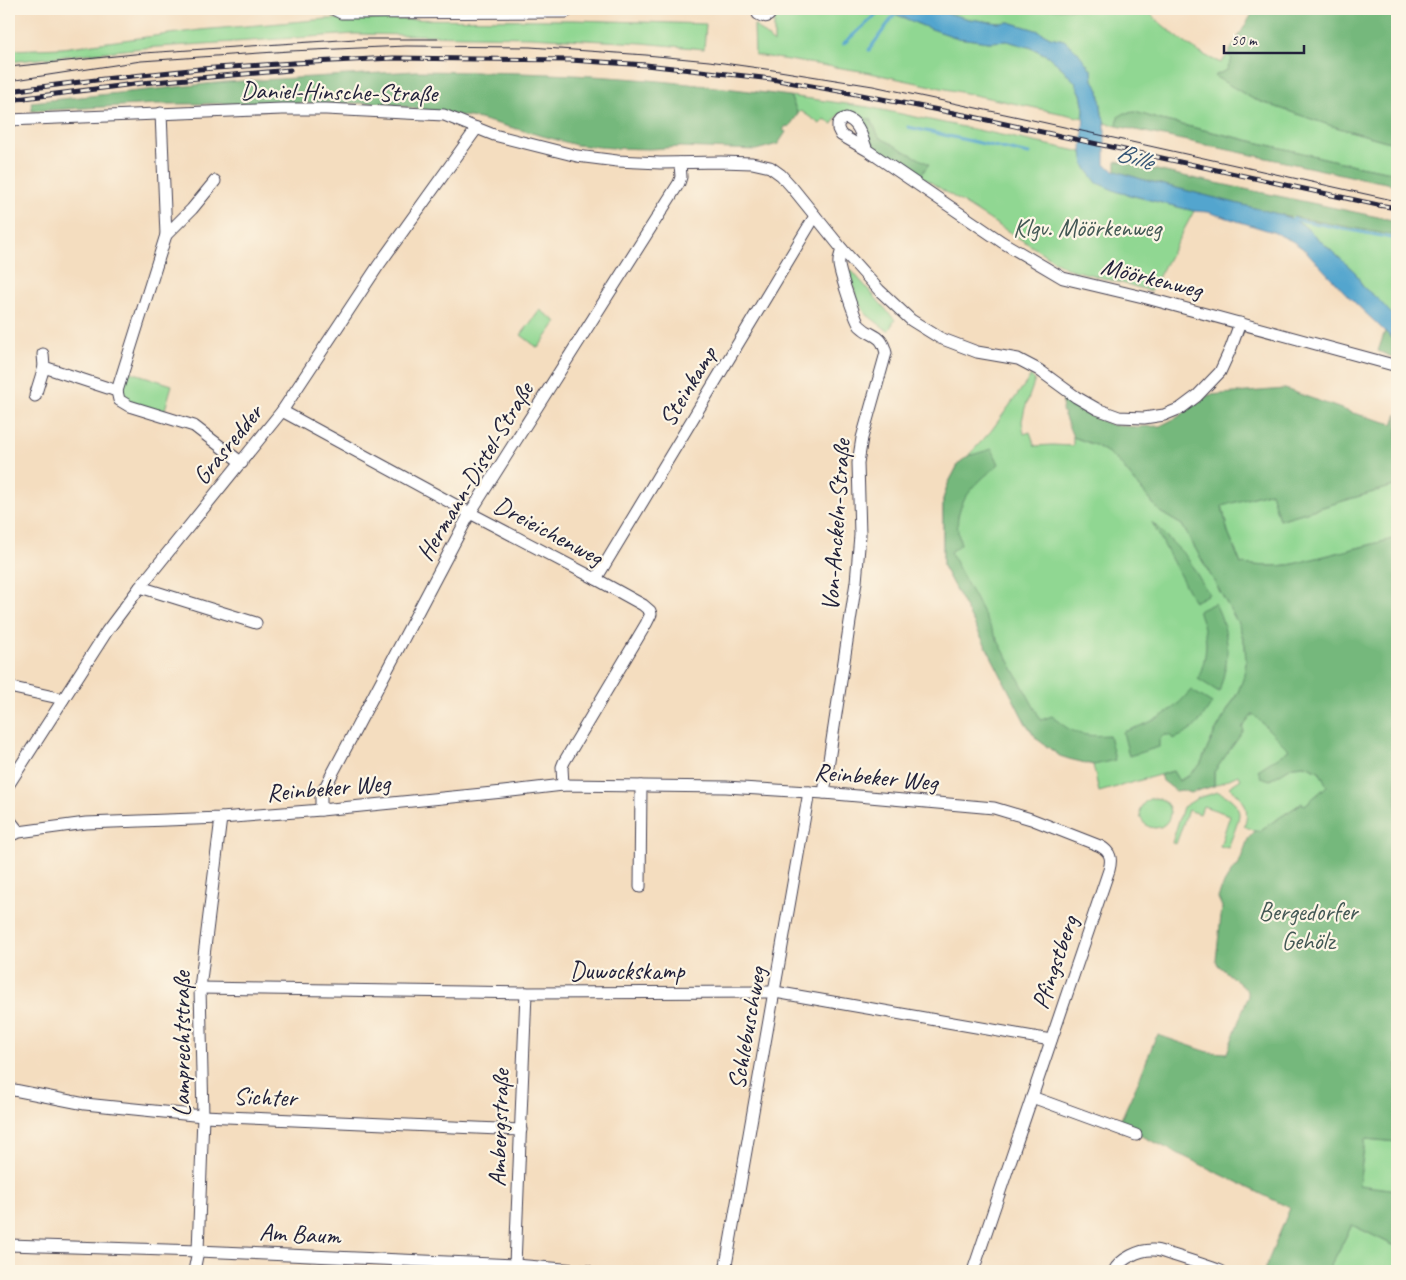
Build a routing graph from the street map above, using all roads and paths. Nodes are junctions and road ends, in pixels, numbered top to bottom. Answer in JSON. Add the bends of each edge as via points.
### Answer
{"nodes":[{"id":1,"x":333,"y":9,"type":"edge"},
{"id":2,"x":570,"y":9,"type":"edge"},
{"id":3,"x":757,"y":9,"type":"edge"},
{"id":4,"x":772,"y":9,"type":"edge"},
{"id":5,"x":161,"y":113,"type":"junction"},
{"id":6,"x":9,"y":120,"type":"edge"},
{"id":7,"x":477,"y":128,"type":"junction"},
{"id":8,"x":867,"y":150,"type":"junction"},
{"id":9,"x":680,"y":163,"type":"junction"},
{"id":10,"x":215,"y":181,"type":"dead end"},
{"id":11,"x":815,"y":216,"type":"junction"},
{"id":12,"x":166,"y":235,"type":"junction"},
{"id":13,"x":842,"y":249,"type":"junction"},
{"id":14,"x":1240,"y":323,"type":"junction"},
{"id":15,"x":43,"y":354,"type":"dead end"},
{"id":16,"x":1397,"y":366,"type":"edge"},
{"id":17,"x":44,"y":367,"type":"junction"},
{"id":18,"x":116,"y":391,"type":"junction"},
{"id":19,"x":35,"y":396,"type":"dead end"},
{"id":20,"x":282,"y":411,"type":"junction"},
{"id":21,"x":242,"y":463,"type":"junction"},
{"id":22,"x":470,"y":513,"type":"junction"},
{"id":23,"x":596,"y":580,"type":"junction"},
{"id":24,"x":140,"y":587,"type":"junction"},
{"id":25,"x":256,"y":623,"type":"dead end"},
{"id":26,"x":9,"y":688,"type":"edge"},
{"id":27,"x":63,"y":699,"type":"junction"},
{"id":28,"x":9,"y":784,"type":"edge"},
{"id":29,"x":562,"y":785,"type":"junction"},
{"id":30,"x":640,"y":786,"type":"junction"},
{"id":31,"x":809,"y":792,"type":"junction"},
{"id":32,"x":824,"y":793,"type":"junction"},
{"id":33,"x":321,"y":810,"type":"junction"},
{"id":34,"x":221,"y":818,"type":"junction"},
{"id":35,"x":9,"y":819,"type":"edge"},
{"id":36,"x":14,"y":834,"type":"edge"},
{"id":37,"x":1100,"y":846,"type":"joint"},
{"id":38,"x":640,"y":887,"type":"dead end"},
{"id":39,"x":200,"y":988,"type":"junction"},
{"id":40,"x":775,"y":992,"type":"junction"},
{"id":41,"x":526,"y":993,"type":"junction"},
{"id":42,"x":1051,"y":1040,"type":"junction"},
{"id":43,"x":9,"y":1089,"type":"edge"},
{"id":44,"x":1032,"y":1097,"type":"junction"},
{"id":45,"x":203,"y":1116,"type":"junction"},
{"id":46,"x":521,"y":1130,"type":"junction"},
{"id":47,"x":1136,"y":1135,"type":"dead end"},
{"id":48,"x":9,"y":1245,"type":"edge"},
{"id":49,"x":198,"y":1251,"type":"junction"},
{"id":50,"x":515,"y":1265,"type":"junction"},
{"id":51,"x":194,"y":1271,"type":"edge"},
{"id":52,"x":588,"y":1271,"type":"edge"},
{"id":53,"x":726,"y":1271,"type":"edge"},
{"id":54,"x":973,"y":1271,"type":"edge"},
{"id":55,"x":1114,"y":1271,"type":"edge"},
{"id":56,"x":1221,"y":1271,"type":"edge"}],
"edges":[{"from":1,"to":2,"type":"street","via":[[341,13],[566,12]]},
{"from":3,"to":4,"type":"street","via":[[758,14],[767,18]]},
{"from":5,"to":6,"type":"street","name":"Daniel-Hinsche-Straße"},
{"from":5,"to":7,"type":"street","name":"Daniel-Hinsche-Straße","via":[[326,109],[444,116]]},
{"from":5,"to":12,"type":"street"},
{"from":7,"to":9,"type":"street","name":"Daniel-Hinsche-Straße","via":[[577,156]]},
{"from":7,"to":20,"type":"street","name":"Grasredder","via":[[378,266]]},
{"from":8,"to":8,"type":"street","name":"Möörkenweg","via":[[841,135],[838,129],[841,120],[846,118],[854,122]]},
{"from":8,"to":14,"type":"street","name":"Möörkenweg","via":[[1002,242],[1062,278]]},
{"from":9,"to":11,"type":"street","name":"Daniel-Hinsche-Straße","via":[[752,163],[770,167],[781,175]]},
{"from":9,"to":22,"type":"street","name":"Hermann-Distel-Straße","via":[[679,183]]},
{"from":10,"to":12,"type":"street"},
{"from":11,"to":13,"type":"street","name":"Daniel-Hinsche-Straße"},
{"from":11,"to":23,"type":"street","name":"Steinkamp"},
{"from":12,"to":18,"type":"street"},
{"from":13,"to":14,"type":"street","name":"Daniel-Hinsche-Straße","via":[[911,320],[940,338],[977,352],[1018,359],[1076,397],[1119,417],[1164,415],[1197,396],[1220,372]]},
{"from":13,"to":32,"type":"street","name":"Von-Anckeln-Straße","via":[[838,263],[855,318],[861,327],[877,336],[886,353],[858,462],[860,535],[856,582]]},
{"from":14,"to":16,"type":"street","name":"Möörkenweg"},
{"from":15,"to":17,"type":"street"},
{"from":17,"to":18,"type":"street"},
{"from":17,"to":19,"type":"street"},
{"from":18,"to":21,"type":"street","via":[[119,400],[129,406],[194,426]]},
{"from":20,"to":21,"type":"street","name":"Grasredder"},
{"from":20,"to":22,"type":"street","name":"Dreieichenweg"},
{"from":21,"to":24,"type":"street","name":"Grasredder"},
{"from":22,"to":23,"type":"street","name":"Dreieichenweg"},
{"from":22,"to":33,"type":"street","name":"Hermann-Distel-Straße","via":[[321,794]]},
{"from":23,"to":29,"type":"street","name":"Dreieichenweg","via":[[648,609],[651,614],[564,762]]},
{"from":24,"to":25,"type":"street"},
{"from":24,"to":27,"type":"street","name":"Grasredder","via":[[107,630]]},
{"from":26,"to":27,"type":"street"},
{"from":27,"to":28,"type":"street","name":"Grasredder"},
{"from":29,"to":30,"type":"street","name":"Reinbeker Weg"},
{"from":29,"to":33,"type":"street","name":"Reinbeker Weg"},
{"from":30,"to":31,"type":"street","name":"Reinbeker Weg"},
{"from":30,"to":38,"type":"street"},
{"from":31,"to":32,"type":"street","name":"Reinbeker Weg"},
{"from":31,"to":40,"type":"street","name":"Schlebuschweg"},
{"from":32,"to":37,"type":"street","name":"Reinbeker Weg","via":[[994,808]]},
{"from":33,"to":34,"type":"street","name":"Reinbeker Weg"},
{"from":34,"to":36,"type":"street","name":"Reinbeker Weg","via":[[86,823]]},
{"from":34,"to":39,"type":"street","name":"Lamprechtstraße"},
{"from":35,"to":36,"type":"street","name":"Reinbeker Weg"},
{"from":37,"to":42,"type":"street","name":"Pfingstberg","via":[[1109,853],[1111,862]]},
{"from":39,"to":41,"type":"street","name":"Duwockskamp"},
{"from":39,"to":45,"type":"street","name":"Lamprechtstraße"},
{"from":40,"to":41,"type":"street","name":"Duwockskamp"},
{"from":40,"to":42,"type":"street","name":"Duwockskamp"},
{"from":40,"to":53,"type":"street","name":"Schlebuschweg"},
{"from":41,"to":46,"type":"street","name":"Ambergstraße"},
{"from":42,"to":44,"type":"street","name":"Pfingstberg"},
{"from":43,"to":45,"type":"street","name":"Sichter","via":[[85,1104]]},
{"from":44,"to":47,"type":"street"},
{"from":44,"to":54,"type":"street","name":"Pfingstberg"},
{"from":45,"to":46,"type":"street","name":"Sichter"},
{"from":45,"to":49,"type":"street","name":"Lamprechtstraße"},
{"from":46,"to":50,"type":"street","name":"Ambergstraße"},
{"from":48,"to":49,"type":"street","name":"Am Baum"},
{"from":49,"to":50,"type":"street","name":"Am Baum"},
{"from":49,"to":51,"type":"street","name":"Lamprechtstraße"},
{"from":50,"to":52,"type":"street","name":"Am Baum"},
{"from":55,"to":56,"type":"street","via":[[1124,1260],[1154,1250]]}]}
